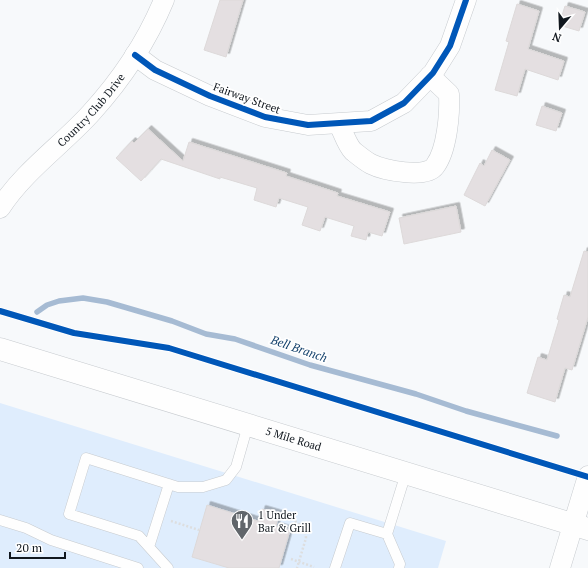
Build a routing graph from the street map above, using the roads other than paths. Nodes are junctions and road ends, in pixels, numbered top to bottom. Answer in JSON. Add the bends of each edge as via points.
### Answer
{"nodes":[{"id":1,"x":164,"y":0,"type":"edge"},
{"id":2,"x":466,"y":0,"type":"edge"},
{"id":3,"x":135,"y":55,"type":"junction"},
{"id":4,"x":430,"y":76,"type":"junction"},
{"id":5,"x":339,"y":124,"type":"junction"},
{"id":6,"x":0,"y":208,"type":"edge"},
{"id":7,"x":0,"y":349,"type":"edge"},
{"id":8,"x":248,"y":425,"type":"junction"},
{"id":9,"x":406,"y":473,"type":"junction"},
{"id":10,"x":588,"y":476,"type":"edge"},
{"id":11,"x":169,"y":484,"type":"junction"},
{"id":12,"x":0,"y":520,"type":"edge"},
{"id":13,"x":581,"y":526,"type":"edge"},
{"id":14,"x":387,"y":534,"type":"junction"},
{"id":15,"x":149,"y":547,"type":"junction"},
{"id":16,"x":138,"y":568,"type":"edge"},
{"id":17,"x":168,"y":568,"type":"edge"},
{"id":18,"x":335,"y":568,"type":"edge"},
{"id":19,"x":399,"y":568,"type":"edge"},
{"id":20,"x":560,"y":568,"type":"edge"}],
"edges":[{"from":1,"to":3,"type":"street","name":"Country Club Drive"},
{"from":2,"to":4,"type":"street","name":"Fairway Street","via":[[450,46]]},
{"from":3,"to":5,"type":"street","name":"Fairway Street","via":[[155,70],[210,96],[265,117],[308,125]]},
{"from":3,"to":6,"type":"street","name":"Country Club Drive","via":[[91,113],[21,182]]},
{"from":4,"to":5,"type":"street","name":"Fairway Street","via":[[404,103],[371,121]]},
{"from":4,"to":5,"type":"street","via":[[449,94],[450,117],[435,167],[412,173],[393,171],[371,164],[352,150]]},
{"from":7,"to":8,"type":"main road","name":"5 Mile Road"},
{"from":8,"to":9,"type":"main road","name":"5 Mile Road"},
{"from":8,"to":11,"type":"lane","via":[[236,467],[226,480],[203,487]]},
{"from":9,"to":13,"type":"main road","name":"5 Mile Road"},
{"from":9,"to":14,"type":"lane"},
{"from":10,"to":13,"type":"street"},
{"from":11,"to":15,"type":"lane"},
{"from":11,"to":15,"type":"lane","via":[[86,458],[69,514],[139,536]]},
{"from":12,"to":16,"type":"lane","via":[[26,528],[51,540]]},
{"from":13,"to":20,"type":"street"},
{"from":14,"to":18,"type":"lane","via":[[350,523]]},
{"from":14,"to":19,"type":"lane","via":[[400,564]]},
{"from":15,"to":17,"type":"lane"}]}
